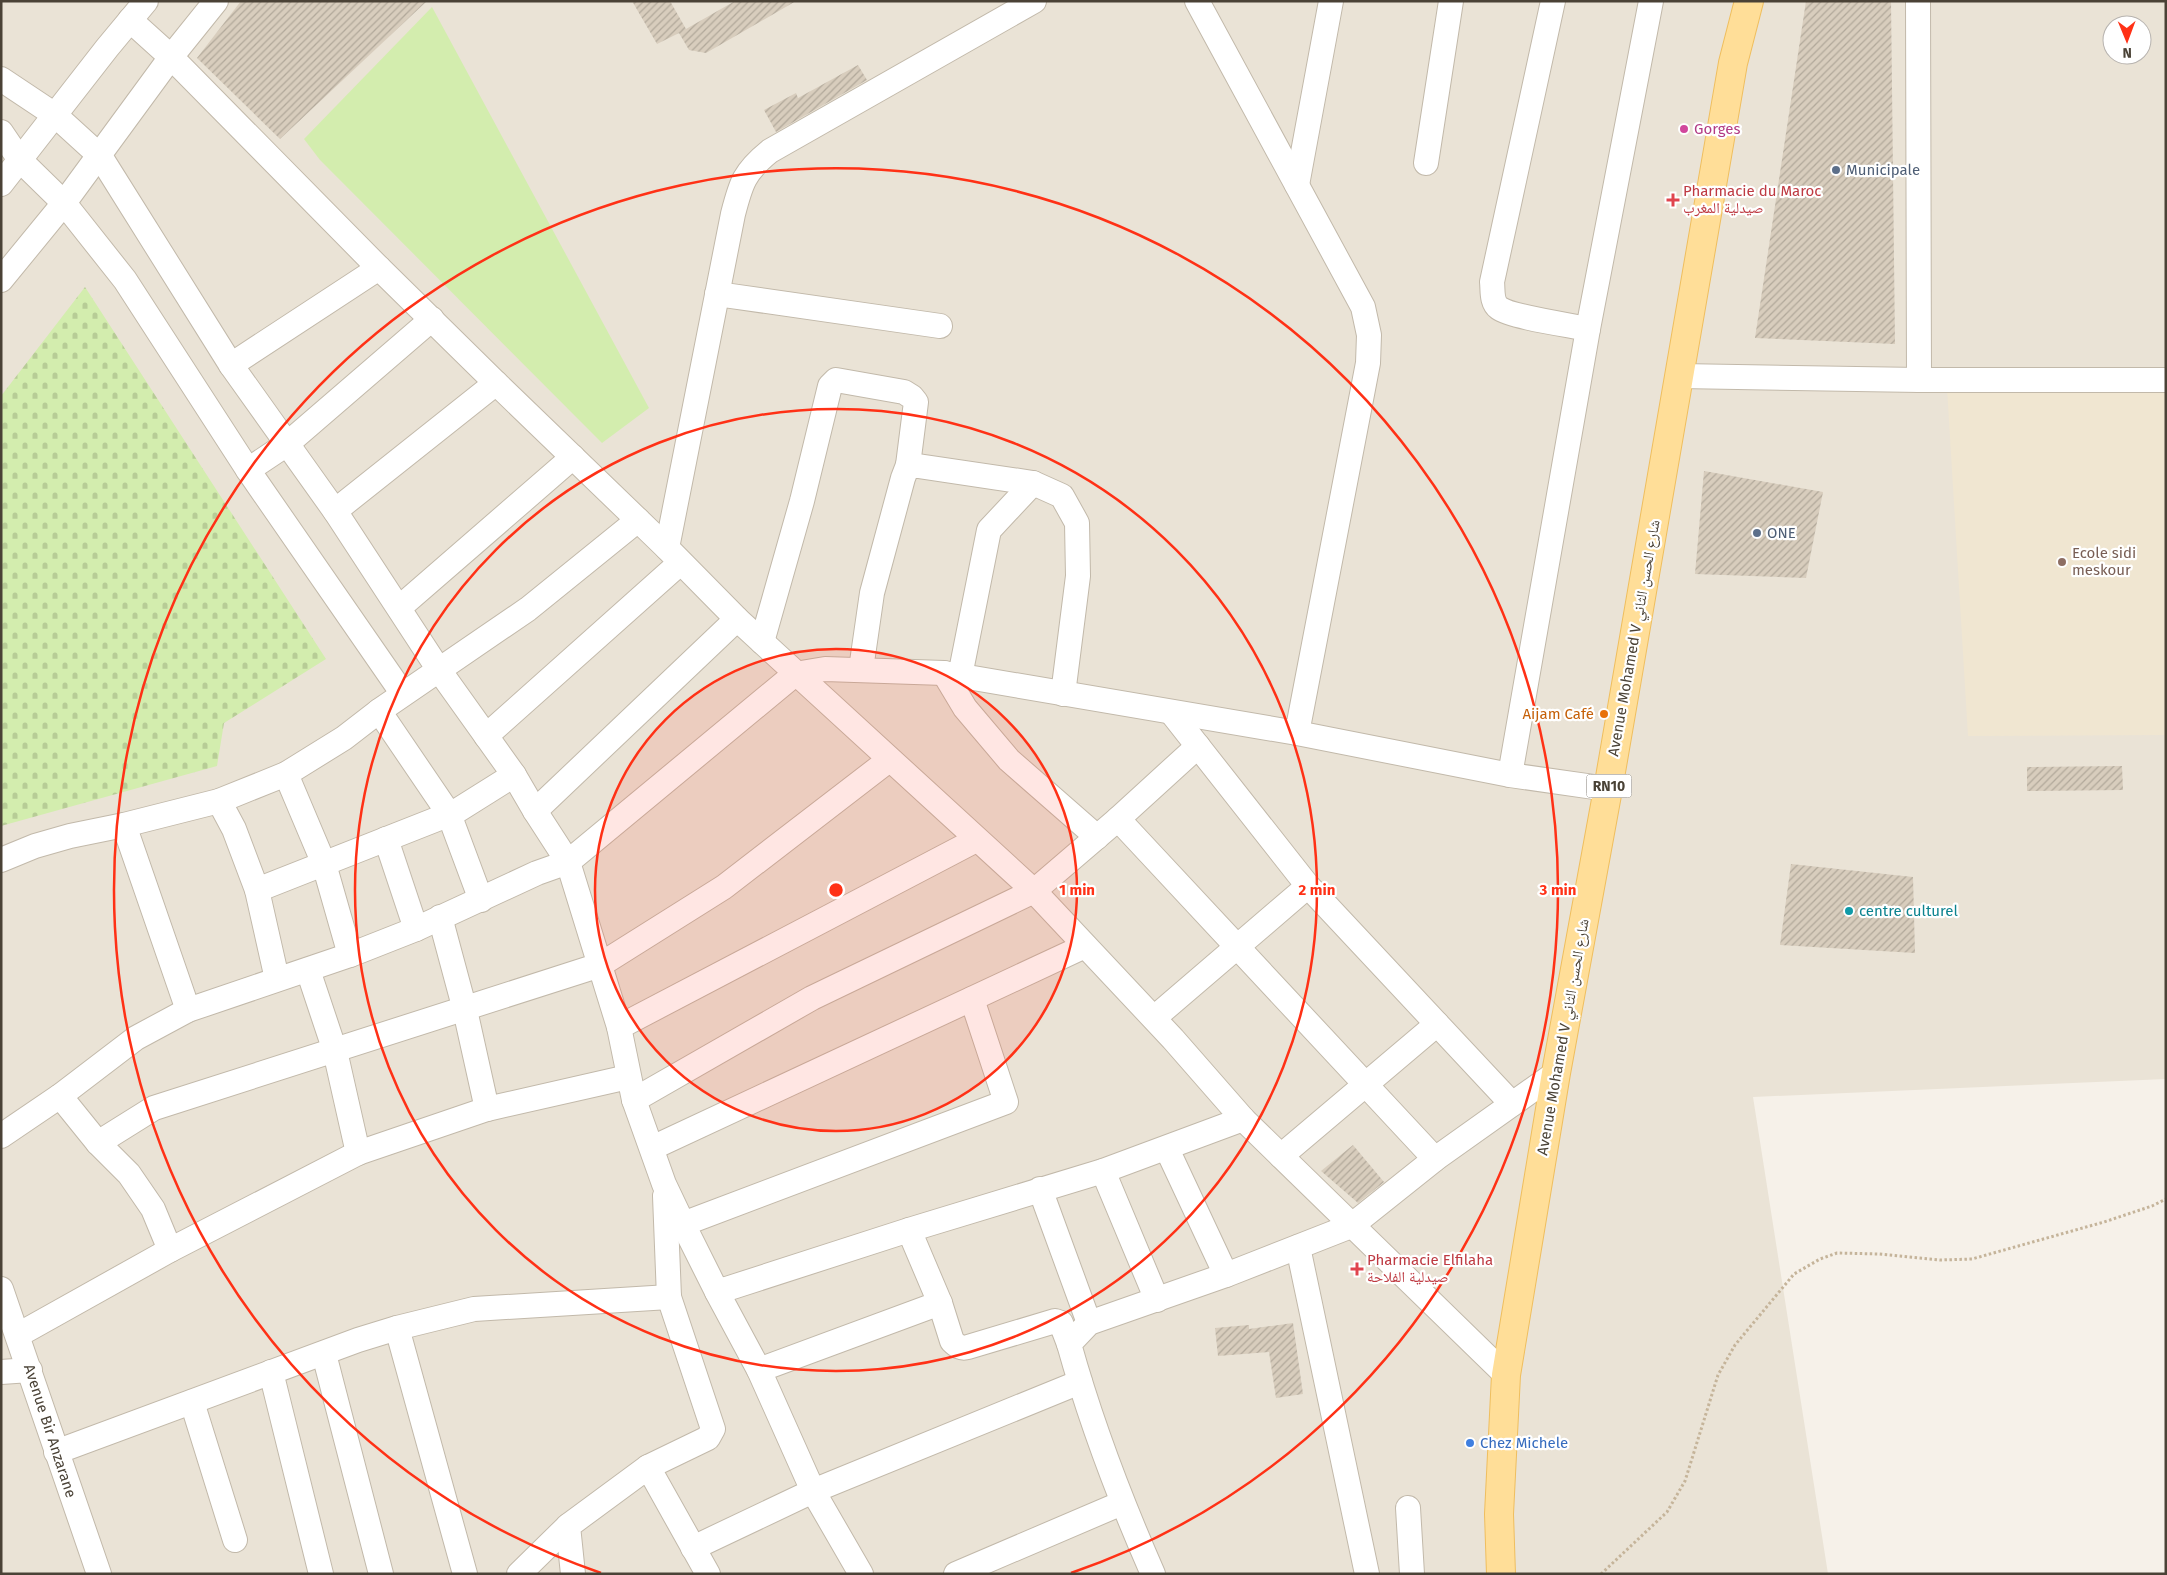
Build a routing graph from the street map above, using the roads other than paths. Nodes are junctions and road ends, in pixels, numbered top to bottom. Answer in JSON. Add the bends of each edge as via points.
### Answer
{"nodes":[{"id":1,"x":146,"y":1,"type":"edge"},
{"id":2,"x":216,"y":1,"type":"edge"},
{"id":3,"x":1034,"y":1,"type":"edge"},
{"id":4,"x":1196,"y":1,"type":"edge"},
{"id":5,"x":1331,"y":1,"type":"edge"},
{"id":6,"x":1451,"y":1,"type":"edge"},
{"id":7,"x":1553,"y":1,"type":"edge"},
{"id":8,"x":1651,"y":1,"type":"edge"},
{"id":9,"x":1749,"y":1,"type":"edge"},
{"id":10,"x":1918,"y":1,"type":"edge"},
{"id":11,"x":130,"y":20,"type":"junction"},
{"id":12,"x":171,"y":56,"type":"junction"},
{"id":13,"x":1,"y":79,"type":"edge"},
{"id":14,"x":55,"y":115,"type":"junction"},
{"id":15,"x":1,"y":132,"type":"edge"},
{"id":16,"x":100,"y":156,"type":"junction"},
{"id":17,"x":20,"y":160,"type":"junction"},
{"id":18,"x":1426,"y":163,"type":"dead end"},
{"id":19,"x":1,"y":184,"type":"edge"},
{"id":20,"x":1297,"y":185,"type":"junction"},
{"id":21,"x":64,"y":203,"type":"junction"},
{"id":22,"x":379,"y":268,"type":"junction"},
{"id":23,"x":1,"y":280,"type":"edge"},
{"id":24,"x":718,"y":294,"type":"junction"},
{"id":25,"x":432,"y":320,"type":"junction"},
{"id":26,"x":940,"y":326,"type":"dead end"},
{"id":27,"x":1588,"y":329,"type":"junction"},
{"id":28,"x":231,"y":365,"type":"junction"},
{"id":29,"x":1680,"y":376,"type":"junction"},
{"id":30,"x":1919,"y":380,"type":"junction"},
{"id":31,"x":2166,"y":380,"type":"edge"},
{"id":32,"x":496,"y":383,"type":"junction"},
{"id":33,"x":287,"y":444,"type":"junction"},
{"id":34,"x":573,"y":457,"type":"junction"},
{"id":35,"x":908,"y":465,"type":"junction"},
{"id":36,"x":248,"y":470,"type":"junction"},
{"id":37,"x":1033,"y":483,"type":"junction"},
{"id":38,"x":335,"y":511,"type":"junction"},
{"id":39,"x":638,"y":520,"type":"junction"},
{"id":40,"x":674,"y":556,"type":"junction"},
{"id":41,"x":399,"y":608,"type":"junction"},
{"id":42,"x":737,"y":619,"type":"junction"},
{"id":43,"x":762,"y":642,"type":"junction"},
{"id":44,"x":861,"y":669,"type":"junction"},
{"id":45,"x":439,"y":670,"type":"junction"},
{"id":46,"x":795,"y":674,"type":"junction"},
{"id":47,"x":952,"y":674,"type":"junction"},
{"id":48,"x":403,"y":694,"type":"junction"},
{"id":49,"x":1063,"y":694,"type":"junction"},
{"id":50,"x":379,"y":711,"type":"junction"},
{"id":51,"x":1171,"y":712,"type":"junction"},
{"id":52,"x":1298,"y":733,"type":"junction"},
{"id":53,"x":486,"y":736,"type":"junction"},
{"id":54,"x":1198,"y":746,"type":"junction"},
{"id":55,"x":889,"y":760,"type":"junction"},
{"id":56,"x":286,"y":774,"type":"junction"},
{"id":57,"x":514,"y":775,"type":"junction"},
{"id":58,"x":1510,"y":775,"type":"junction"},
{"id":59,"x":1608,"y":789,"type":"junction"},
{"id":60,"x":219,"y":801,"type":"junction"},
{"id":61,"x":535,"y":811,"type":"junction"},
{"id":62,"x":449,"y":814,"type":"junction"},
{"id":63,"x":1118,"y":819,"type":"junction"},
{"id":64,"x":124,"y":825,"type":"junction"},
{"id":65,"x":1097,"y":837,"type":"junction"},
{"id":66,"x":386,"y":839,"type":"junction"},
{"id":67,"x":976,"y":840,"type":"junction"},
{"id":68,"x":1,"y":860,"type":"edge"},
{"id":69,"x":568,"y":862,"type":"junction"},
{"id":70,"x":324,"y":864,"type":"junction"},
{"id":71,"x":1308,"y":886,"type":"junction"},
{"id":72,"x":257,"y":890,"type":"junction"},
{"id":73,"x":1034,"y":891,"type":"junction"},
{"id":74,"x":481,"y":900,"type":"junction"},
{"id":75,"x":440,"y":917,"type":"junction"},
{"id":76,"x":416,"y":929,"type":"junction"},
{"id":77,"x":1086,"y":946,"type":"junction"},
{"id":78,"x":1238,"y":946,"type":"junction"},
{"id":79,"x":350,"y":955,"type":"junction"},
{"id":80,"x":600,"y":965,"type":"junction"},
{"id":81,"x":308,"y":970,"type":"junction"},
{"id":82,"x":277,"y":979,"type":"junction"},
{"id":83,"x":972,"y":999,"type":"junction"},
{"id":84,"x":188,"y":1010,"type":"junction"},
{"id":85,"x":465,"y":1010,"type":"junction"},
{"id":86,"x":1154,"y":1018,"type":"junction"},
{"id":87,"x":1437,"y":1024,"type":"junction"},
{"id":88,"x":618,"y":1027,"type":"junction"},
{"id":89,"x":335,"y":1050,"type":"junction"},
{"id":90,"x":1556,"y":1073,"type":"junction"},
{"id":91,"x":628,"y":1077,"type":"junction"},
{"id":92,"x":1366,"y":1084,"type":"junction"},
{"id":93,"x":60,"y":1096,"type":"junction"},
{"id":94,"x":634,"y":1100,"type":"junction"},
{"id":95,"x":1512,"y":1104,"type":"junction"},
{"id":96,"x":487,"y":1109,"type":"junction"},
{"id":97,"x":1243,"y":1119,"type":"junction"},
{"id":98,"x":1,"y":1136,"type":"edge"},
{"id":99,"x":98,"y":1143,"type":"junction"},
{"id":100,"x":652,"y":1148,"type":"junction"},
{"id":101,"x":1167,"y":1149,"type":"junction"},
{"id":102,"x":358,"y":1153,"type":"junction"},
{"id":103,"x":1280,"y":1156,"type":"junction"},
{"id":104,"x":1436,"y":1159,"type":"junction"},
{"id":105,"x":1103,"y":1171,"type":"junction"},
{"id":106,"x":664,"y":1184,"type":"junction"},
{"id":107,"x":1040,"y":1189,"type":"junction"},
{"id":108,"x":682,"y":1224,"type":"junction"},
{"id":109,"x":1351,"y":1226,"type":"junction"},
{"id":110,"x":909,"y":1230,"type":"junction"},
{"id":111,"x":1298,"y":1247,"type":"junction"},
{"id":112,"x":170,"y":1250,"type":"junction"},
{"id":113,"x":1226,"y":1276,"type":"junction"},
{"id":114,"x":1,"y":1289,"type":"edge"},
{"id":115,"x":717,"y":1292,"type":"junction"},
{"id":116,"x":669,"y":1296,"type":"junction"},
{"id":117,"x":1157,"y":1300,"type":"junction"},
{"id":118,"x":940,"y":1303,"type":"junction"},
{"id":119,"x":1089,"y":1322,"type":"junction"},
{"id":120,"x":397,"y":1328,"type":"junction"},
{"id":121,"x":18,"y":1335,"type":"junction"},
{"id":122,"x":1069,"y":1344,"type":"junction"},
{"id":123,"x":324,"y":1354,"type":"junction"},
{"id":124,"x":30,"y":1370,"type":"junction"},
{"id":125,"x":758,"y":1370,"type":"junction"},
{"id":126,"x":1,"y":1372,"type":"edge"},
{"id":127,"x":271,"y":1372,"type":"junction"},
{"id":128,"x":1506,"y":1375,"type":"junction"},
{"id":129,"x":1080,"y":1382,"type":"junction"},
{"id":130,"x":192,"y":1402,"type":"junction"},
{"id":131,"x":56,"y":1452,"type":"junction"},
{"id":132,"x":648,"y":1467,"type":"junction"},
{"id":133,"x":813,"y":1491,"type":"junction"},
{"id":134,"x":1122,"y":1503,"type":"junction"},
{"id":135,"x":1408,"y":1508,"type":"dead end"},
{"id":136,"x":568,"y":1526,"type":"junction"},
{"id":137,"x":235,"y":1540,"type":"dead end"},
{"id":138,"x":693,"y":1548,"type":"junction"},
{"id":139,"x":1150,"y":1573,"type":"edge"},
{"id":140,"x":99,"y":1574,"type":"edge"},
{"id":141,"x":321,"y":1574,"type":"edge"},
{"id":142,"x":381,"y":1574,"type":"edge"},
{"id":143,"x":465,"y":1574,"type":"edge"},
{"id":144,"x":519,"y":1574,"type":"edge"},
{"id":145,"x":573,"y":1574,"type":"edge"},
{"id":146,"x":708,"y":1574,"type":"edge"},
{"id":147,"x":861,"y":1574,"type":"edge"},
{"id":148,"x":956,"y":1574,"type":"edge"},
{"id":149,"x":1367,"y":1574,"type":"edge"},
{"id":150,"x":1412,"y":1574,"type":"edge"},
{"id":151,"x":1501,"y":1574,"type":"edge"}],
"edges":[{"from":1,"to":11,"type":"street"},
{"from":2,"to":12,"type":"street"},
{"from":3,"to":24,"type":"street","via":[[770,151],[752,165],[740,186]]},
{"from":4,"to":20,"type":"street"},
{"from":5,"to":20,"type":"street"},
{"from":6,"to":18,"type":"street"},
{"from":7,"to":27,"type":"street","via":[[1492,282],[1493,298],[1498,307],[1510,313]]},
{"from":8,"to":27,"type":"street"},
{"from":9,"to":29,"type":"main road","name":"Avenue Mohamed V شارع الحسن الثاني","number":"RN10","via":[[1733,63]]},
{"from":10,"to":30,"type":"street"},
{"from":11,"to":12,"type":"street"},
{"from":11,"to":14,"type":"street"},
{"from":12,"to":16,"type":"street"},
{"from":12,"to":22,"type":"street"},
{"from":13,"to":14,"type":"street"},
{"from":14,"to":16,"type":"street"},
{"from":14,"to":17,"type":"street"},
{"from":15,"to":17,"type":"street"},
{"from":16,"to":21,"type":"street"},
{"from":16,"to":28,"type":"street"},
{"from":17,"to":19,"type":"street"},
{"from":17,"to":21,"type":"street"},
{"from":20,"to":52,"type":"street","via":[[1363,307],[1369,335],[1368,364]]},
{"from":21,"to":23,"type":"street"},
{"from":21,"to":36,"type":"street","via":[[125,280]]},
{"from":22,"to":25,"type":"street"},
{"from":22,"to":28,"type":"street"},
{"from":24,"to":26,"type":"street"},
{"from":24,"to":40,"type":"street"},
{"from":25,"to":32,"type":"street"},
{"from":25,"to":33,"type":"street"},
{"from":27,"to":58,"type":"street"},
{"from":28,"to":33,"type":"street"},
{"from":29,"to":30,"type":"street"},
{"from":29,"to":59,"type":"main road","name":"Avenue Mohamed V شارع الحسن الثاني","number":"RN10"},
{"from":30,"to":31,"type":"street"},
{"from":32,"to":34,"type":"street"},
{"from":32,"to":38,"type":"street"},
{"from":33,"to":36,"type":"street"},
{"from":33,"to":38,"type":"street"},
{"from":34,"to":39,"type":"street"},
{"from":34,"to":41,"type":"street"},
{"from":35,"to":37,"type":"street"},
{"from":35,"to":43,"type":"street","via":[[916,402],[912,397],[904,392],[836,380],[830,386]]},
{"from":35,"to":44,"type":"street","via":[[872,593]]},
{"from":36,"to":48,"type":"street"},
{"from":37,"to":47,"type":"street","via":[[989,530]]},
{"from":37,"to":49,"type":"street","via":[[1062,496],[1077,523],[1078,576]]},
{"from":38,"to":41,"type":"street"},
{"from":39,"to":40,"type":"street"},
{"from":39,"to":45,"type":"street","via":[[528,609]]},
{"from":40,"to":42,"type":"street"},
{"from":40,"to":53,"type":"street"},
{"from":41,"to":45,"type":"street"},
{"from":42,"to":43,"type":"street"},
{"from":42,"to":61,"type":"street"},
{"from":43,"to":46,"type":"street"},
{"from":44,"to":46,"type":"street","via":[[825,669]]},
{"from":44,"to":47,"type":"street"},
{"from":45,"to":48,"type":"street"},
{"from":45,"to":53,"type":"street"},
{"from":46,"to":55,"type":"street"},
{"from":46,"to":69,"type":"street"},
{"from":47,"to":49,"type":"street"},
{"from":47,"to":65,"type":"street","via":[[965,708],[1009,760]]},
{"from":48,"to":50,"type":"street"},
{"from":49,"to":51,"type":"street"},
{"from":50,"to":56,"type":"street","via":[[344,738]]},
{"from":50,"to":62,"type":"street"},
{"from":51,"to":52,"type":"street"},
{"from":51,"to":54,"type":"street"},
{"from":52,"to":58,"type":"street"},
{"from":53,"to":57,"type":"street"},
{"from":54,"to":63,"type":"street"},
{"from":54,"to":71,"type":"street"},
{"from":55,"to":67,"type":"street"},
{"from":55,"to":80,"type":"street","via":[[724,887]]},
{"from":56,"to":60,"type":"street"},
{"from":56,"to":70,"type":"street"},
{"from":57,"to":61,"type":"street"},
{"from":57,"to":62,"type":"street"},
{"from":58,"to":59,"type":"street"},
{"from":59,"to":90,"type":"main road","name":"Avenue Mohamed V شارع الحسن الثاني","number":"RN10"},
{"from":60,"to":64,"type":"street"},
{"from":60,"to":72,"type":"street","via":[[234,828]]},
{"from":61,"to":69,"type":"street"},
{"from":62,"to":66,"type":"street"},
{"from":62,"to":74,"type":"street"},
{"from":63,"to":65,"type":"street"},
{"from":63,"to":78,"type":"street"},
{"from":64,"to":68,"type":"street","via":[[70,836]]},
{"from":64,"to":84,"type":"street"},
{"from":65,"to":73,"type":"street"},
{"from":66,"to":70,"type":"street"},
{"from":66,"to":76,"type":"street"},
{"from":67,"to":73,"type":"street"},
{"from":67,"to":88,"type":"street"},
{"from":69,"to":74,"type":"street"},
{"from":69,"to":80,"type":"street"},
{"from":70,"to":72,"type":"street"},
{"from":70,"to":79,"type":"street"},
{"from":71,"to":78,"type":"street"},
{"from":71,"to":87,"type":"street"},
{"from":72,"to":82,"type":"street"},
{"from":73,"to":77,"type":"street"},
{"from":73,"to":94,"type":"street","via":[[812,998]]},
{"from":74,"to":75,"type":"street"},
{"from":75,"to":76,"type":"street"},
{"from":75,"to":85,"type":"street"},
{"from":76,"to":79,"type":"street"},
{"from":77,"to":83,"type":"street"},
{"from":77,"to":86,"type":"street"},
{"from":78,"to":86,"type":"street"},
{"from":78,"to":92,"type":"street"},
{"from":79,"to":81,"type":"street"},
{"from":80,"to":85,"type":"street"},
{"from":80,"to":88,"type":"street"},
{"from":81,"to":82,"type":"street"},
{"from":81,"to":89,"type":"street"},
{"from":82,"to":84,"type":"street"},
{"from":83,"to":100,"type":"street"},
{"from":83,"to":108,"type":"street","via":[[1006,1102]]},
{"from":84,"to":93,"type":"street","via":[[136,1038]]},
{"from":85,"to":89,"type":"street"},
{"from":85,"to":96,"type":"street"},
{"from":86,"to":97,"type":"street"},
{"from":87,"to":92,"type":"street"},
{"from":87,"to":95,"type":"street"},
{"from":88,"to":91,"type":"street"},
{"from":89,"to":99,"type":"street","via":[[154,1108]]},
{"from":89,"to":102,"type":"street"},
{"from":90,"to":95,"type":"street"},
{"from":90,"to":128,"type":"main road","name":"Avenue Mohamed V شارع الحسن الثاني","number":"RN10"},
{"from":91,"to":94,"type":"street"},
{"from":91,"to":96,"type":"street"},
{"from":92,"to":103,"type":"street"},
{"from":92,"to":104,"type":"street"},
{"from":93,"to":98,"type":"street"},
{"from":93,"to":99,"type":"street"},
{"from":94,"to":100,"type":"street"},
{"from":95,"to":104,"type":"street"},
{"from":96,"to":102,"type":"street"},
{"from":97,"to":101,"type":"street"},
{"from":97,"to":103,"type":"street"},
{"from":99,"to":112,"type":"street","via":[[129,1174],[153,1210]]},
{"from":100,"to":106,"type":"street"},
{"from":101,"to":105,"type":"street"},
{"from":101,"to":113,"type":"street"},
{"from":102,"to":112,"type":"street"},
{"from":103,"to":109,"type":"street"},
{"from":104,"to":109,"type":"street"},
{"from":105,"to":107,"type":"street"},
{"from":105,"to":117,"type":"street"},
{"from":106,"to":108,"type":"street"},
{"from":106,"to":116,"type":"street"},
{"from":107,"to":110,"type":"street"},
{"from":107,"to":119,"type":"street"},
{"from":108,"to":115,"type":"street"},
{"from":109,"to":111,"type":"street"},
{"from":109,"to":128,"type":"street"},
{"from":110,"to":115,"type":"street"},
{"from":110,"to":118,"type":"street"},
{"from":111,"to":113,"type":"street"},
{"from":111,"to":149,"type":"street"},
{"from":112,"to":121,"type":"street"},
{"from":113,"to":117,"type":"street"},
{"from":114,"to":121,"type":"street","name":"Avenue Bir Anzarane"},
{"from":115,"to":125,"type":"street"},
{"from":116,"to":120,"type":"street","via":[[474,1309]]},
{"from":116,"to":132,"type":"street","via":[[713,1430],[708,1438]]},
{"from":117,"to":119,"type":"street"},
{"from":118,"to":122,"type":"street","via":[[952,1341],[963,1348],[1055,1322],[1061,1323]]},
{"from":118,"to":125,"type":"street"},
{"from":119,"to":122,"type":"street"},
{"from":120,"to":123,"type":"street"},
{"from":120,"to":143,"type":"street"},
{"from":121,"to":124,"type":"street","name":"Avenue Bir Anzarane"},
{"from":122,"to":129,"type":"street"},
{"from":123,"to":127,"type":"street"},
{"from":123,"to":142,"type":"street"},
{"from":124,"to":126,"type":"street"},
{"from":124,"to":131,"type":"street","name":"Avenue Bir Anzarane"},
{"from":125,"to":133,"type":"street"},
{"from":127,"to":130,"type":"street"},
{"from":127,"to":141,"type":"street"},
{"from":128,"to":151,"type":"main road","name":"Avenue Mohamed V شارع الحسن الثاني","number":"RN10","via":[[1498,1514]]},
{"from":129,"to":133,"type":"street"},
{"from":129,"to":134,"type":"street"},
{"from":130,"to":131,"type":"street"},
{"from":130,"to":137,"type":"street"},
{"from":131,"to":140,"type":"street","name":"Avenue Bir Anzarane"},
{"from":132,"to":136,"type":"street"},
{"from":132,"to":138,"type":"street"},
{"from":133,"to":138,"type":"street"},
{"from":133,"to":147,"type":"street"},
{"from":134,"to":139,"type":"street"},
{"from":134,"to":148,"type":"street"},
{"from":135,"to":150,"type":"street"},
{"from":136,"to":144,"type":"street"},
{"from":136,"to":145,"type":"street"},
{"from":138,"to":146,"type":"street"}]}
